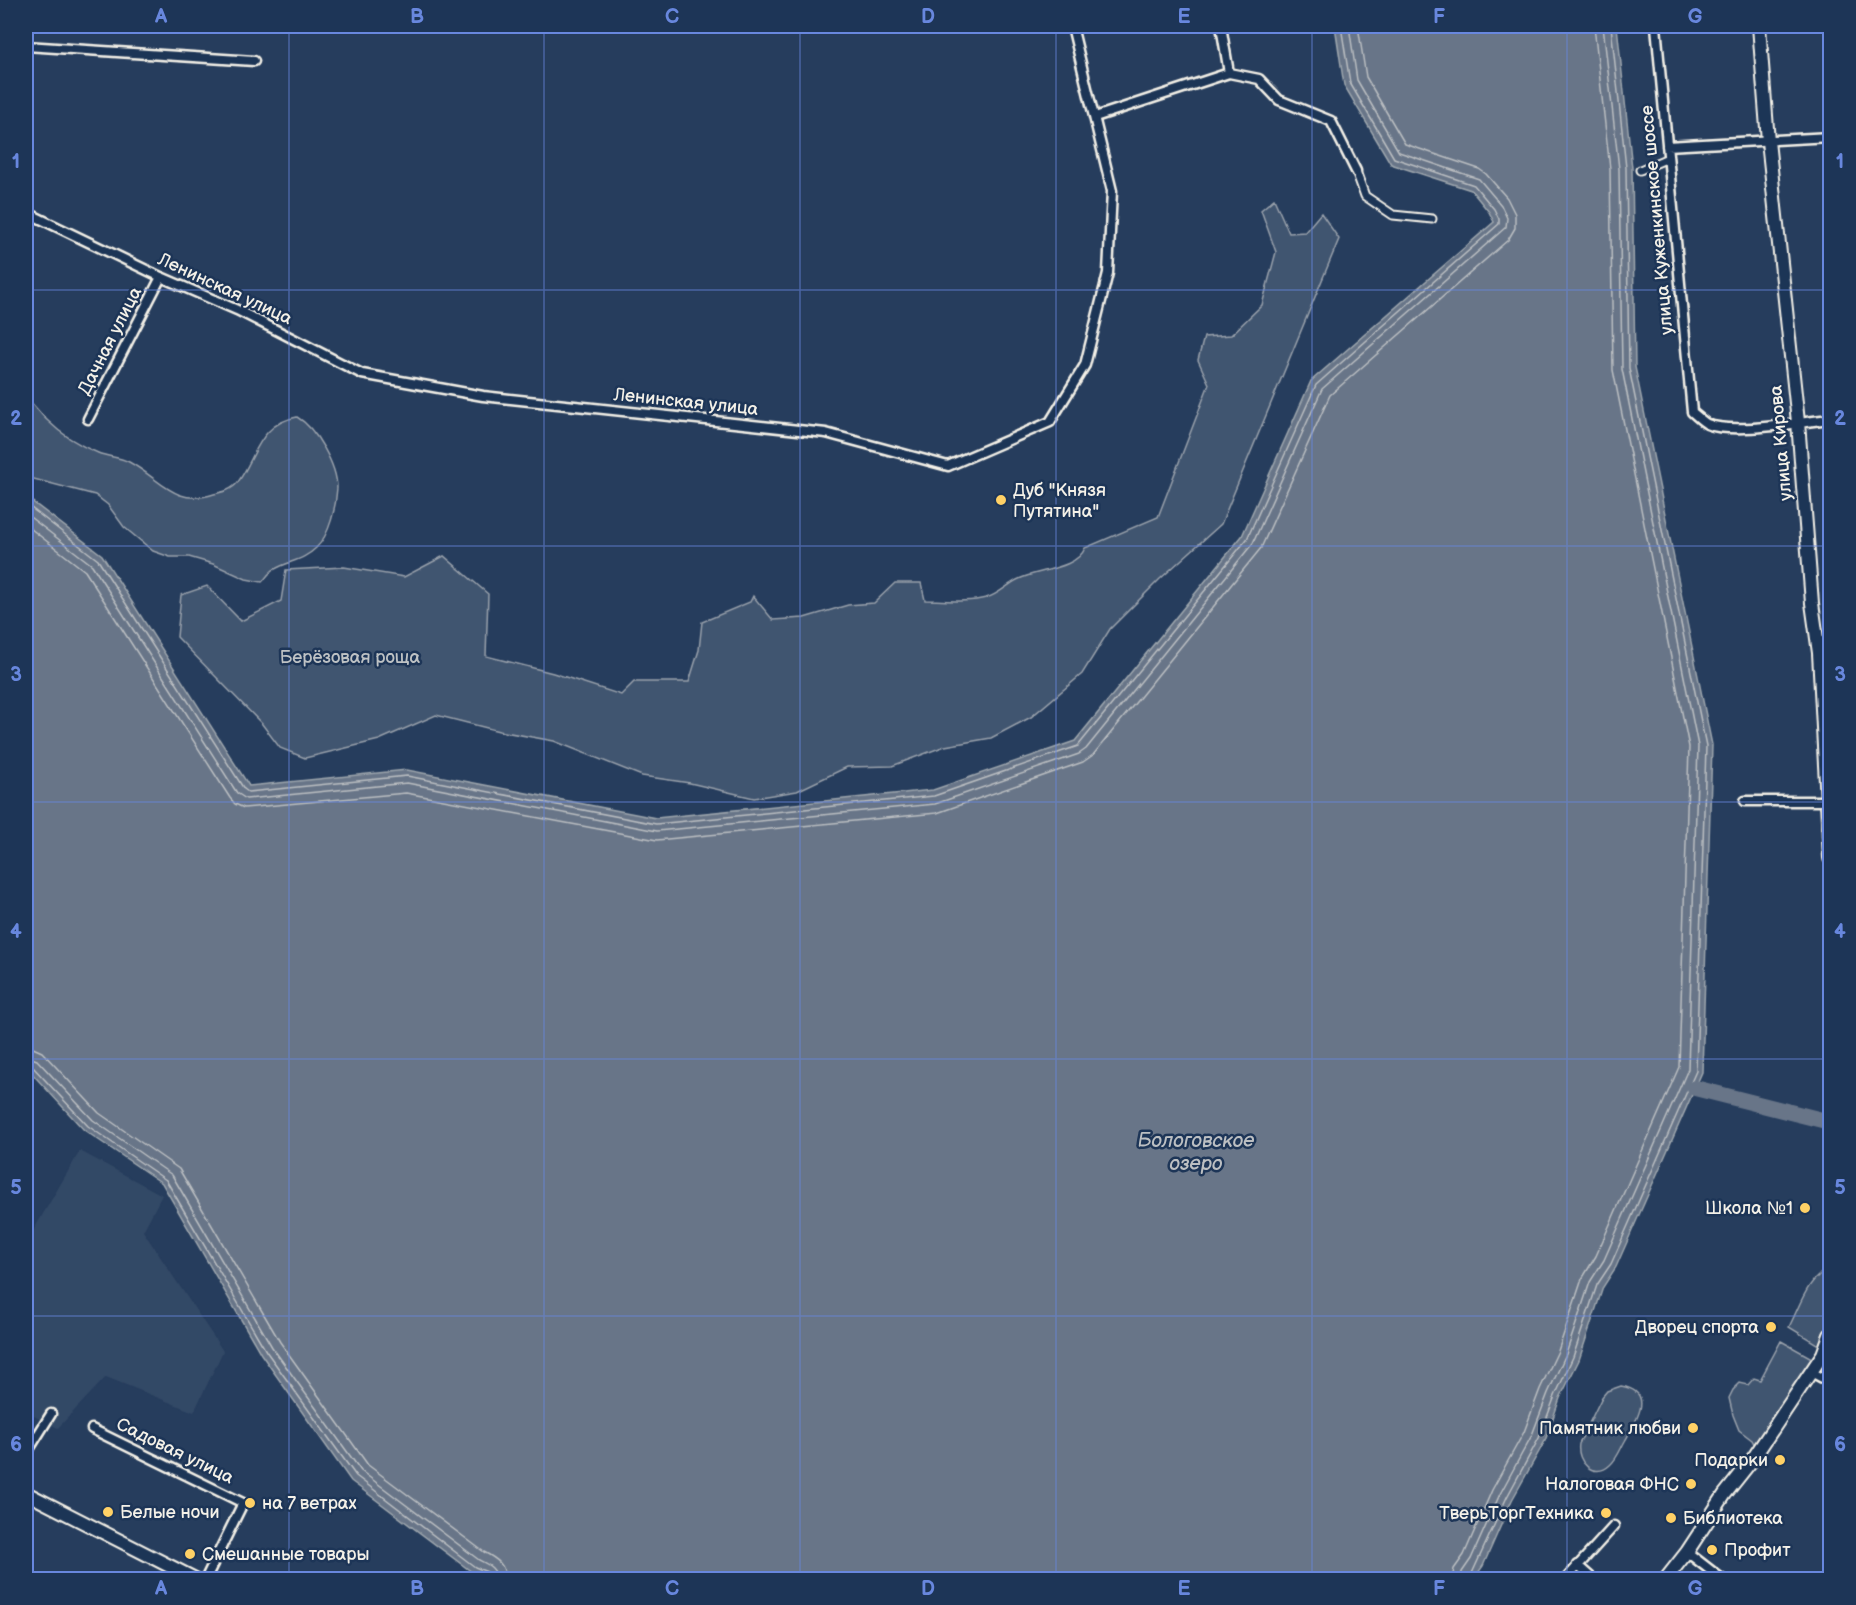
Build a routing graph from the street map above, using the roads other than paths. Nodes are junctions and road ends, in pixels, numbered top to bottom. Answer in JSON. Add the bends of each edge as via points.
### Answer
{"nodes":[{"id":1,"x":1072,"y":26,"type":"edge"},
{"id":2,"x":1221,"y":26,"type":"edge"},
{"id":3,"x":1656,"y":26,"type":"edge"},
{"id":4,"x":1759,"y":26,"type":"edge"},
{"id":5,"x":26,"y":46,"type":"edge"},
{"id":6,"x":254,"y":61,"type":"dead end"},
{"id":7,"x":1229,"y":73,"type":"junction"},
{"id":8,"x":1095,"y":117,"type":"junction"},
{"id":9,"x":1830,"y":137,"type":"edge"},
{"id":10,"x":1768,"y":141,"type":"junction"},
{"id":11,"x":1667,"y":146,"type":"junction"},
{"id":12,"x":1668,"y":158,"type":"junction"},
{"id":13,"x":1640,"y":170,"type":"dead end"},
{"id":14,"x":1356,"y":171,"type":"joint"},
{"id":15,"x":26,"y":212,"type":"edge"},
{"id":16,"x":1432,"y":219,"type":"dead end"},
{"id":17,"x":161,"y":277,"type":"junction"},
{"id":18,"x":88,"y":419,"type":"dead end"},
{"id":19,"x":1830,"y":419,"type":"edge"},
{"id":20,"x":1798,"y":422,"type":"junction"},
{"id":21,"x":1745,"y":801,"type":"dead end"},
{"id":22,"x":1827,"y":801,"type":"junction"},
{"id":23,"x":1830,"y":858,"type":"edge"},
{"id":24,"x":1830,"y":1335,"type":"edge"},
{"id":25,"x":1811,"y":1372,"type":"junction"},
{"id":26,"x":1830,"y":1382,"type":"edge"},
{"id":27,"x":51,"y":1414,"type":"dead end"},
{"id":28,"x":92,"y":1430,"type":"dead end"},
{"id":29,"x":26,"y":1454,"type":"edge"},
{"id":30,"x":26,"y":1492,"type":"edge"},
{"id":31,"x":1614,"y":1526,"type":"dead end"},
{"id":32,"x":1687,"y":1552,"type":"junction"},
{"id":33,"x":1577,"y":1565,"type":"junction"},
{"id":34,"x":197,"y":1580,"type":"edge"},
{"id":35,"x":205,"y":1580,"type":"edge"},
{"id":36,"x":1564,"y":1580,"type":"edge"},
{"id":37,"x":1594,"y":1580,"type":"edge"},
{"id":38,"x":1665,"y":1580,"type":"edge"},
{"id":39,"x":1722,"y":1580,"type":"edge"}],
"edges":[{"from":1,"to":8,"type":"street","name":"Ленинская улица"},
{"from":2,"to":7,"type":"street"},
{"from":3,"to":11,"type":"street","name":"улица Куженкинское шоссе"},
{"from":4,"to":10,"type":"main road","name":"улица Кирова"},
{"from":5,"to":6,"type":"street"},
{"from":7,"to":8,"type":"street"},
{"from":7,"to":14,"type":"street","via":[[1259,79],[1279,100],[1331,121]]},
{"from":8,"to":17,"type":"street","name":"Ленинская улица","via":[[1112,191],[1108,273],[1085,365],[1050,422],[948,466],[826,433],[483,396],[362,374],[237,310]]},
{"from":9,"to":10,"type":"street"},
{"from":10,"to":11,"type":"street"},
{"from":10,"to":20,"type":"main road","name":"улица Кирова"},
{"from":11,"to":12,"type":"street","name":"улица Куженкинское шоссе"},
{"from":12,"to":13,"type":"street"},
{"from":12,"to":20,"type":"street","name":"улица Куженкинское шоссе","via":[[1692,412],[1718,427]]},
{"from":14,"to":16,"type":"street","via":[[1365,196],[1393,215]]},
{"from":15,"to":17,"type":"street","name":"Ленинская улица"},
{"from":17,"to":18,"type":"street","name":"Дачная улица"},
{"from":19,"to":20,"type":"street"},
{"from":20,"to":22,"type":"main road","name":"улица Кирова","via":[[1822,694]]},
{"from":21,"to":22,"type":"street"},
{"from":22,"to":23,"type":"main road","name":"улица Кирова"},
{"from":24,"to":25,"type":"main road"},
{"from":25,"to":26,"type":"street"},
{"from":25,"to":32,"type":"main road"},
{"from":27,"to":29,"type":"street"},
{"from":28,"to":35,"type":"street","name":"Садовая улица","via":[[243,1503]]},
{"from":30,"to":34,"type":"main road"},
{"from":31,"to":33,"type":"street"},
{"from":32,"to":38,"type":"main road"},
{"from":32,"to":39,"type":"street"},
{"from":33,"to":36,"type":"street"},
{"from":33,"to":37,"type":"street"}]}
